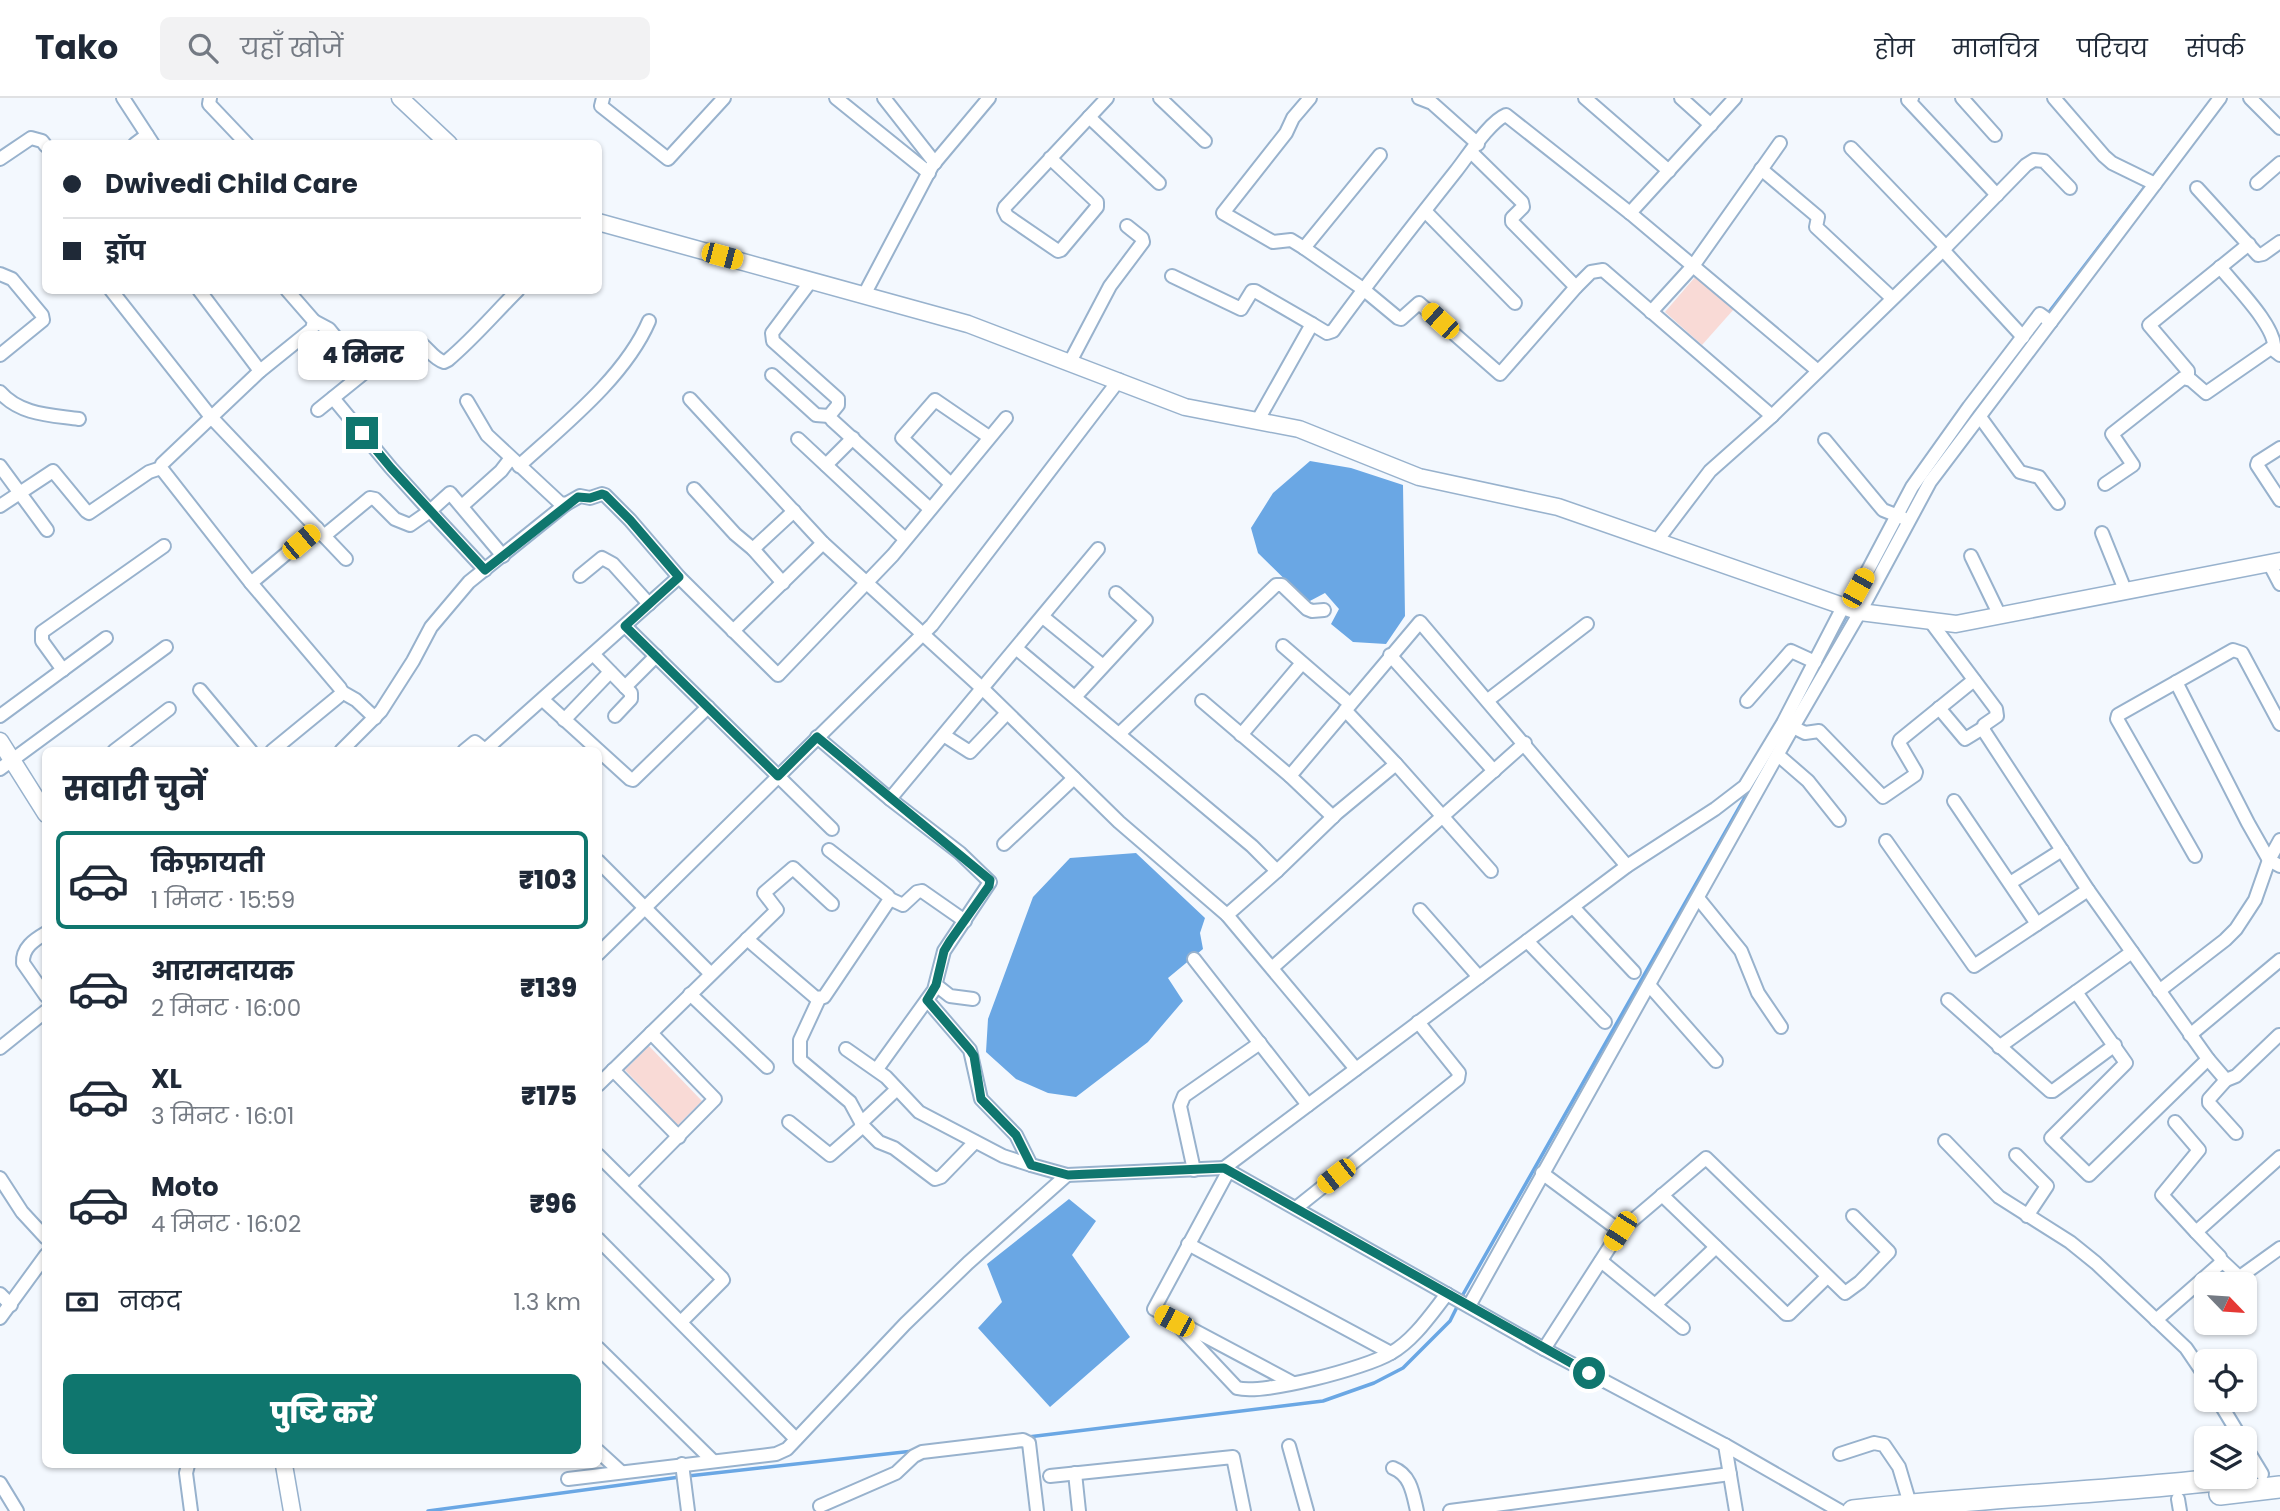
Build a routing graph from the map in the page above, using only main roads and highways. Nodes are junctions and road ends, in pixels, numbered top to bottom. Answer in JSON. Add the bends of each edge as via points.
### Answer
{"nodes":[{"id":1,"x":2194,"y":1483,"type":"edge"},
{"id":2,"x":2280,"y":1487,"type":"edge"},
{"id":3,"x":2179,"y":1505,"type":"edge"},
{"id":4,"x":1853,"y":1511,"type":"edge"},
{"id":5,"x":2011,"y":1511,"type":"edge"}],
"edges":[{"from":1,"to":4,"type":"highway"},
{"from":2,"to":3,"type":"highway"},
{"from":3,"to":5,"type":"highway"}]}
